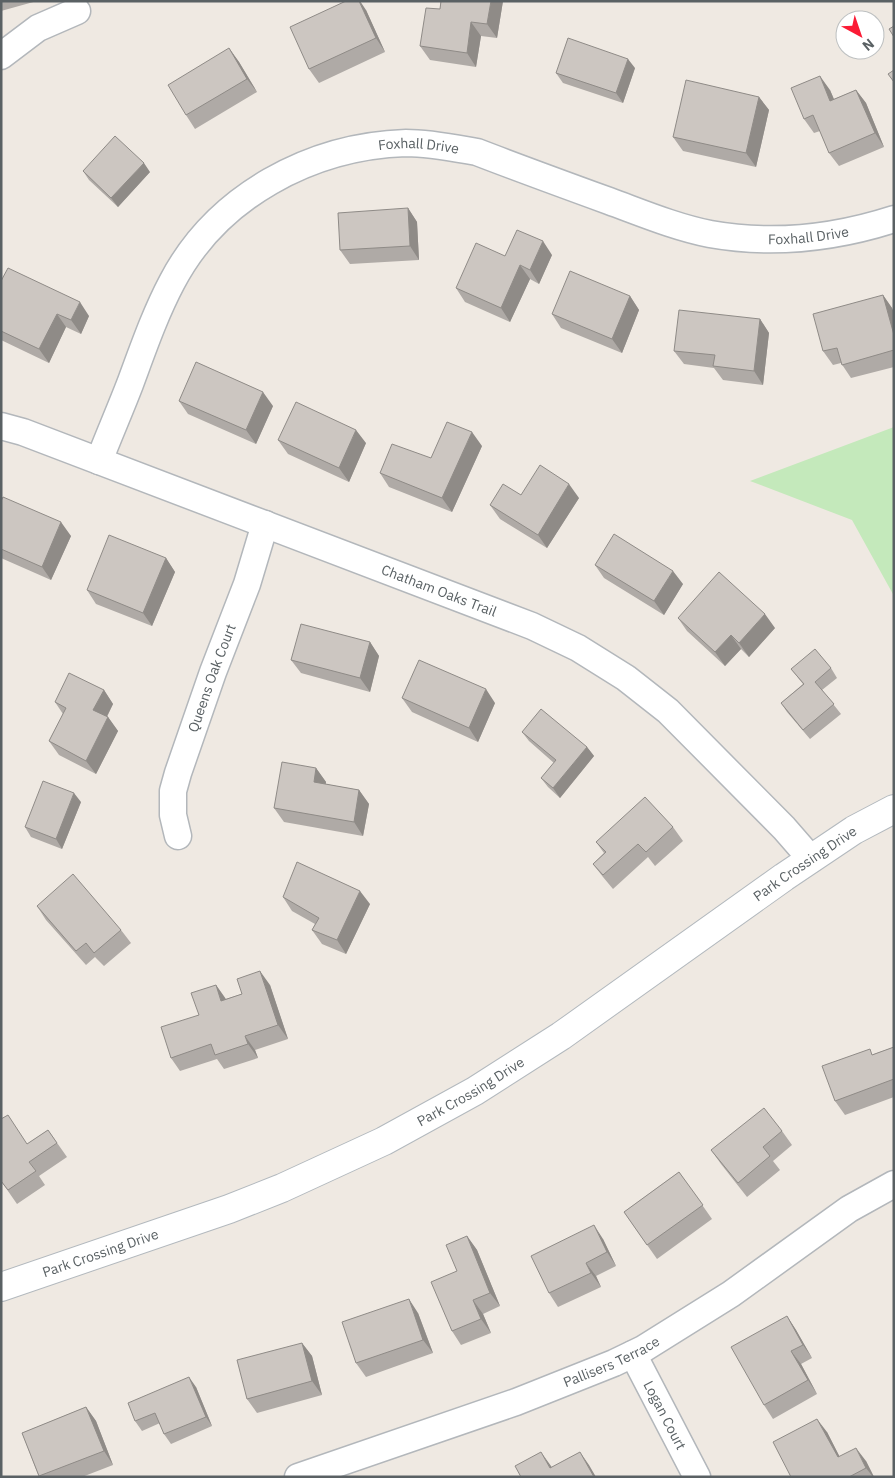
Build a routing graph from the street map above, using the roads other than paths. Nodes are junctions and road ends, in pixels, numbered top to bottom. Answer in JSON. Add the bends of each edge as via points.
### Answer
{"nodes":[{"id":1,"x":77,"y":11,"type":"dead end"},
{"id":2,"x":1,"y":56,"type":"edge"},
{"id":3,"x":894,"y":219,"type":"edge"},
{"id":4,"x":1,"y":426,"type":"edge"},
{"id":5,"x":98,"y":461,"type":"junction"},
{"id":6,"x":265,"y":524,"type":"junction"},
{"id":7,"x":894,"y":810,"type":"edge"},
{"id":8,"x":178,"y":836,"type":"dead end"},
{"id":9,"x":811,"y":859,"type":"junction"},
{"id":10,"x":894,"y":1184,"type":"edge"},
{"id":11,"x":1,"y":1286,"type":"edge"},
{"id":12,"x":633,"y":1354,"type":"junction"},
{"id":13,"x":298,"y":1477,"type":"edge"},
{"id":14,"x":697,"y":1477,"type":"edge"}],
"edges":[{"from":1,"to":2,"type":"street","via":[[38,28]]},
{"from":3,"to":5,"type":"street","name":"Foxhall Drive","via":[[813,237],[782,240],[743,238],[674,225],[477,152],[407,143],[368,146],[330,154],[272,180],[238,203],[193,250],[173,281],[153,324]]},
{"from":4,"to":5,"type":"street","name":"Chatham Oaks Trail"},
{"from":5,"to":6,"type":"street","name":"Chatham Oaks Trail"},
{"from":6,"to":8,"type":"street","name":"Queens Oak Court","via":[[247,584],[178,772],[173,791],[173,815]]},
{"from":6,"to":9,"type":"street","name":"Chatham Oaks Trail","via":[[532,626],[578,648],[668,711]]},
{"from":7,"to":9,"type":"street","name":"Park Crossing Drive","via":[[854,830]]},
{"from":9,"to":11,"type":"street","name":"Park Crossing Drive","via":[[561,1036],[475,1090],[384,1141],[229,1209]]},
{"from":10,"to":12,"type":"street","name":"Pallisers Terrace","via":[[849,1210],[731,1294]]},
{"from":12,"to":13,"type":"street","name":"Pallisers Terrace","via":[[516,1402]]},
{"from":12,"to":14,"type":"street","name":"Logan Court"}]}
